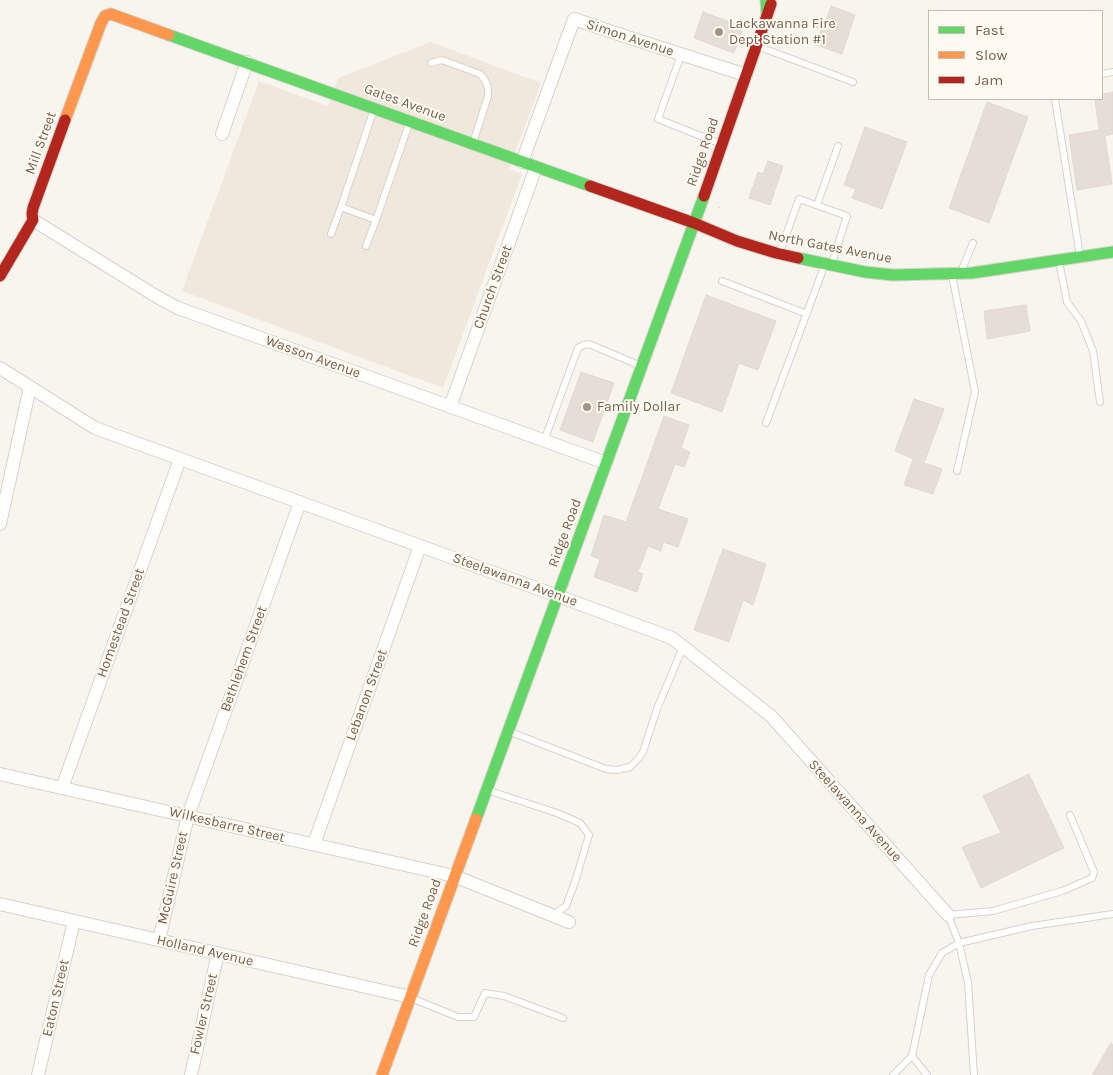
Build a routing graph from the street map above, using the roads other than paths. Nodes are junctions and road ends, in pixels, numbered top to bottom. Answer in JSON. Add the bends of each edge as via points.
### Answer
{"nodes":[{"id":1,"x":766,"y":0,"type":"edge"},
{"id":2,"x":773,"y":0,"type":"edge"},
{"id":3,"x":105,"y":16,"type":"joint"},
{"id":4,"x":767,"y":16,"type":"junction"},
{"id":5,"x":756,"y":46,"type":"junction"},
{"id":6,"x":681,"y":55,"type":"junction"},
{"id":7,"x":246,"y":62,"type":"junction"},
{"id":8,"x":431,"y":63,"type":"dead end"},
{"id":9,"x":746,"y":75,"type":"junction"},
{"id":10,"x":852,"y":82,"type":"dead end"},
{"id":11,"x":1054,"y":100,"type":"edge"},
{"id":12,"x":375,"y":108,"type":"junction"},
{"id":13,"x":410,"y":121,"type":"junction"},
{"id":14,"x":222,"y":134,"type":"dead end"},
{"id":15,"x":473,"y":144,"type":"junction"},
{"id":16,"x":722,"y":144,"type":"junction"},
{"id":17,"x":838,"y":146,"type":"dead end"},
{"id":18,"x":522,"y":162,"type":"junction"},
{"id":19,"x":536,"y":167,"type":"junction"},
{"id":20,"x":817,"y":205,"type":"junction"},
{"id":21,"x":340,"y":207,"type":"junction"},
{"id":22,"x":33,"y":220,"type":"junction"},
{"id":23,"x":376,"y":220,"type":"junction"},
{"id":24,"x":694,"y":222,"type":"junction"},
{"id":25,"x":331,"y":234,"type":"dead end"},
{"id":26,"x":973,"y":243,"type":"dead end"},
{"id":27,"x":366,"y":246,"type":"dead end"},
{"id":28,"x":1113,"y":252,"type":"edge"},
{"id":29,"x":780,"y":254,"type":"junction"},
{"id":30,"x":1080,"y":257,"type":"junction"},
{"id":31,"x":1059,"y":260,"type":"junction"},
{"id":32,"x":828,"y":264,"type":"junction"},
{"id":33,"x":956,"y":273,"type":"junction"},
{"id":34,"x":0,"y":276,"type":"edge"},
{"id":35,"x":722,"y":282,"type":"dead end"},
{"id":36,"x":807,"y":314,"type":"junction"},
{"id":37,"x":642,"y":366,"type":"junction"},
{"id":38,"x":0,"y":368,"type":"edge"},
{"id":39,"x":30,"y":387,"type":"junction"},
{"id":40,"x":1100,"y":402,"type":"dead end"},
{"id":41,"x":450,"y":407,"type":"junction"},
{"id":42,"x":766,"y":423,"type":"dead end"},
{"id":43,"x":544,"y":441,"type":"junction"},
{"id":44,"x":180,"y":459,"type":"junction"},
{"id":45,"x":606,"y":463,"type":"junction"},
{"id":46,"x":957,"y":471,"type":"dead end"},
{"id":47,"x":300,"y":502,"type":"junction"},
{"id":48,"x":0,"y":524,"type":"edge"},
{"id":49,"x":420,"y":546,"type":"junction"},
{"id":50,"x":558,"y":596,"type":"junction"},
{"id":51,"x":683,"y":647,"type":"junction"},
{"id":52,"x":508,"y":730,"type":"junction"},
{"id":53,"x":0,"y":774,"type":"edge"},
{"id":54,"x":62,"y":788,"type":"junction"},
{"id":55,"x":486,"y":790,"type":"junction"},
{"id":56,"x":1070,"y":815,"type":"dead end"},
{"id":57,"x":188,"y":816,"type":"junction"},
{"id":58,"x":314,"y":844,"type":"junction"},
{"id":59,"x":454,"y":876,"type":"junction"},
{"id":60,"x":0,"y":904,"type":"edge"},
{"id":61,"x":1113,"y":914,"type":"edge"},
{"id":62,"x":948,"y":915,"type":"junction"},
{"id":63,"x":553,"y":916,"type":"junction"},
{"id":64,"x":74,"y":921,"type":"junction"},
{"id":65,"x":569,"y":922,"type":"dead end"},
{"id":66,"x":159,"y":940,"type":"junction"},
{"id":67,"x":959,"y":943,"type":"junction"},
{"id":68,"x":218,"y":954,"type":"junction"},
{"id":69,"x":410,"y":997,"type":"junction"},
{"id":70,"x":563,"y":1018,"type":"dead end"},
{"id":71,"x":912,"y":1056,"type":"junction"},
{"id":72,"x":38,"y":1075,"type":"edge"},
{"id":73,"x":190,"y":1075,"type":"edge"},
{"id":74,"x":382,"y":1075,"type":"edge"},
{"id":75,"x":893,"y":1075,"type":"edge"},
{"id":76,"x":927,"y":1075,"type":"edge"},
{"id":77,"x":974,"y":1075,"type":"edge"}],
"edges":[{"from":1,"to":4,"type":"main road"},
{"from":2,"to":4,"type":"main road","name":"Ridge Road"},
{"from":3,"to":7,"type":"main road","name":"Gates Avenue","via":[[115,14]]},
{"from":3,"to":22,"type":"main road","name":"Mill Street","via":[[33,208]]},
{"from":4,"to":5,"type":"main road","name":"Ridge Road"},
{"from":5,"to":9,"type":"main road","name":"Ridge Road"},
{"from":5,"to":10,"type":"lane"},
{"from":6,"to":9,"type":"street","name":"Simon Avenue"},
{"from":6,"to":16,"type":"lane","via":[[658,119]]},
{"from":6,"to":18,"type":"street","name":"Simon Avenue","via":[[574,19]]},
{"from":7,"to":12,"type":"main road","name":"Gates Avenue"},
{"from":7,"to":14,"type":"street"},
{"from":8,"to":15,"type":"lane","via":[[442,60],[480,74],[485,80],[488,96]]},
{"from":9,"to":16,"type":"main road","name":"Ridge Road"},
{"from":11,"to":30,"type":"lane"},
{"from":12,"to":13,"type":"main road","name":"Gates Avenue"},
{"from":12,"to":21,"type":"lane"},
{"from":13,"to":15,"type":"main road","name":"Gates Avenue"},
{"from":13,"to":23,"type":"lane"},
{"from":15,"to":18,"type":"main road","name":"Gates Avenue"},
{"from":16,"to":24,"type":"main road","name":"Ridge Road"},
{"from":17,"to":20,"type":"lane"},
{"from":18,"to":19,"type":"main road","name":"Gates Avenue"},
{"from":19,"to":24,"type":"main road","name":"Gates Avenue"},
{"from":19,"to":41,"type":"street","name":"Church Street"},
{"from":20,"to":29,"type":"lane","via":[[799,199]]},
{"from":20,"to":32,"type":"lane","via":[[847,216]]},
{"from":21,"to":23,"type":"lane"},
{"from":21,"to":25,"type":"lane"},
{"from":22,"to":34,"type":"main road","name":"Mill Street"},
{"from":22,"to":41,"type":"street","name":"Wasson Avenue","via":[[178,308]]},
{"from":23,"to":27,"type":"lane"},
{"from":24,"to":29,"type":"main road","name":"North Gates Avenue"},
{"from":24,"to":37,"type":"main road","name":"Ridge Road"},
{"from":26,"to":33,"type":"lane"},
{"from":28,"to":30,"type":"main road","name":"North Gates Avenue"},
{"from":29,"to":32,"type":"main road","name":"North Gates Avenue"},
{"from":30,"to":31,"type":"main road","name":"North Gates Avenue"},
{"from":31,"to":33,"type":"main road","name":"North Gates Avenue"},
{"from":31,"to":40,"type":"lane","via":[[1067,302],[1081,321],[1093,351]]},
{"from":32,"to":33,"type":"main road","name":"North Gates Avenue","via":[[893,275]]},
{"from":32,"to":36,"type":"lane"},
{"from":33,"to":46,"type":"lane","via":[[962,331],[975,392]]},
{"from":35,"to":36,"type":"lane"},
{"from":36,"to":42,"type":"lane"},
{"from":37,"to":43,"type":"lane","via":[[589,344],[578,348]]},
{"from":37,"to":45,"type":"main road","name":"Ridge Road"},
{"from":38,"to":39,"type":"street","name":"Steelawanna Avenue"},
{"from":39,"to":44,"type":"street","name":"Steelawanna Avenue","via":[[95,428]]},
{"from":39,"to":48,"type":"street"},
{"from":41,"to":43,"type":"street","name":"Wasson Avenue"},
{"from":43,"to":45,"type":"street","name":"Wasson Avenue"},
{"from":44,"to":47,"type":"street","name":"Steelawanna Avenue"},
{"from":44,"to":54,"type":"street","name":"Homestead Street"},
{"from":45,"to":50,"type":"main road","name":"Ridge Road"},
{"from":47,"to":49,"type":"street","name":"Steelawanna Avenue"},
{"from":47,"to":57,"type":"street","name":"Bethlehem Street"},
{"from":49,"to":50,"type":"street","name":"Steelawanna Avenue"},
{"from":49,"to":58,"type":"street","name":"Lebanon Street"},
{"from":50,"to":51,"type":"street","name":"Steelawanna Avenue","via":[[672,638]]},
{"from":50,"to":52,"type":"main road","name":"Ridge Road"},
{"from":51,"to":52,"type":"lane","via":[[643,752],[630,766],[606,769]]},
{"from":51,"to":62,"type":"street","name":"Steelawanna Avenue","via":[[771,716]]},
{"from":52,"to":55,"type":"main road","name":"Ridge Road"},
{"from":53,"to":54,"type":"street","name":"Wilkesbarre Street"},
{"from":54,"to":57,"type":"street","name":"Wilkesbarre Street"},
{"from":55,"to":59,"type":"main road","name":"Ridge Road"},
{"from":55,"to":63,"type":"lane","via":[[580,823],[589,835],[566,906]]},
{"from":56,"to":62,"type":"lane","via":[[1094,872],[1092,878],[1062,891],[993,911]]},
{"from":57,"to":58,"type":"street","name":"Wilkesbarre Street"},
{"from":57,"to":66,"type":"street","name":"McGuire Street"},
{"from":58,"to":59,"type":"street","name":"Wilkesbarre Street"},
{"from":59,"to":63,"type":"street","name":"Wilkesbarre Street"},
{"from":59,"to":69,"type":"main road","name":"Ridge Road"},
{"from":60,"to":64,"type":"street","name":"Holland Avenue"},
{"from":61,"to":67,"type":"lane","via":[[1032,926]]},
{"from":62,"to":67,"type":"lane"},
{"from":63,"to":65,"type":"street","name":"Wilkesbarre Street"},
{"from":64,"to":66,"type":"street","name":"Holland Avenue"},
{"from":64,"to":72,"type":"street","name":"Eaton Street"},
{"from":66,"to":68,"type":"street","name":"Holland Avenue"},
{"from":67,"to":71,"type":"lane","via":[[942,953],[929,975]]},
{"from":67,"to":77,"type":"lane","via":[[968,983]]},
{"from":68,"to":69,"type":"street","name":"Holland Avenue"},
{"from":68,"to":73,"type":"street","name":"Fowler Street"},
{"from":69,"to":70,"type":"lane","via":[[458,1017],[474,1017],[485,993],[504,996]]},
{"from":69,"to":74,"type":"main road","name":"Ridge Road"},
{"from":71,"to":75,"type":"lane"},
{"from":71,"to":76,"type":"lane"}]}
